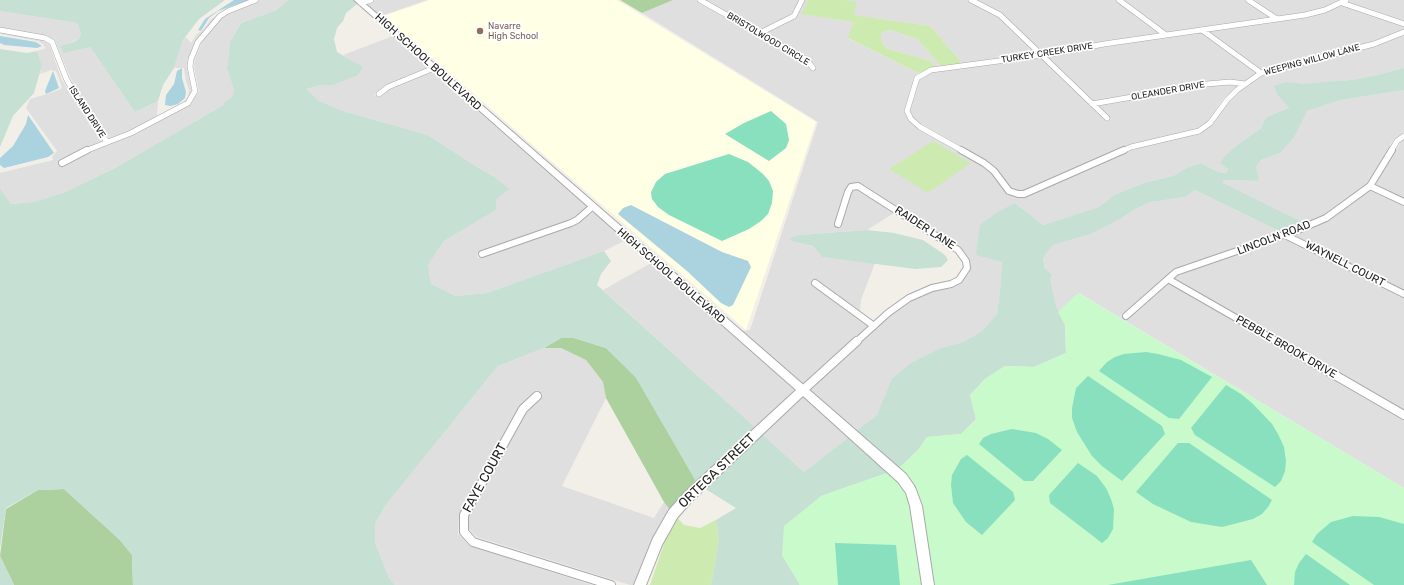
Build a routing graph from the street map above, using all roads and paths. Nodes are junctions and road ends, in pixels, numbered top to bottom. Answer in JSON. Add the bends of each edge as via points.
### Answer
{"nodes":[{"id":1,"x":256,"y":0,"type":"edge"},
{"id":2,"x":371,"y":0,"type":"edge"},
{"id":3,"x":700,"y":0,"type":"edge"},
{"id":4,"x":802,"y":0,"type":"edge"},
{"id":5,"x":971,"y":0,"type":"edge"},
{"id":6,"x":1120,"y":0,"type":"edge"},
{"id":7,"x":1248,"y":0,"type":"edge"},
{"id":8,"x":359,"y":2,"type":"edge"},
{"id":9,"x":1344,"y":2,"type":"edge"},
{"id":10,"x":1277,"y":19,"type":"junction"},
{"id":11,"x":1404,"y":24,"type":"edge"},
{"id":12,"x":0,"y":30,"type":"edge"},
{"id":13,"x":1202,"y":30,"type":"junction"},
{"id":14,"x":1404,"y":32,"type":"edge"},
{"id":15,"x":760,"y":33,"type":"junction"},
{"id":16,"x":1166,"y":35,"type":"junction"},
{"id":17,"x":1041,"y":55,"type":"junction"},
{"id":18,"x":434,"y":68,"type":"junction"},
{"id":19,"x":813,"y":68,"type":"dead end"},
{"id":20,"x":1261,"y":73,"type":"junction"},
{"id":21,"x":1245,"y":84,"type":"junction"},
{"id":22,"x":379,"y":94,"type":"dead end"},
{"id":23,"x":1092,"y":104,"type":"junction"},
{"id":24,"x":1106,"y":118,"type":"dead end"},
{"id":25,"x":1404,"y":136,"type":"edge"},
{"id":26,"x":107,"y":142,"type":"junction"},
{"id":27,"x":62,"y":163,"type":"dead end"},
{"id":28,"x":1370,"y":186,"type":"junction"},
{"id":29,"x":1013,"y":193,"type":"joint"},
{"id":30,"x":1404,"y":202,"type":"edge"},
{"id":31,"x":592,"y":207,"type":"junction"},
{"id":32,"x":838,"y":224,"type":"dead end"},
{"id":33,"x":1285,"y":235,"type":"junction"},
{"id":34,"x":482,"y":254,"type":"dead end"},
{"id":35,"x":1168,"y":279,"type":"junction"},
{"id":36,"x":815,"y":283,"type":"dead end"},
{"id":37,"x":1404,"y":294,"type":"edge"},
{"id":38,"x":1126,"y":316,"type":"dead end"},
{"id":39,"x":874,"y":326,"type":"junction"},
{"id":40,"x":802,"y":391,"type":"junction"},
{"id":41,"x":536,"y":396,"type":"dead end"},
{"id":42,"x":1404,"y":415,"type":"edge"},
{"id":43,"x":611,"y":585,"type":"edge"},
{"id":44,"x":640,"y":585,"type":"edge"},
{"id":45,"x":928,"y":585,"type":"edge"}],
"edges":[{"from":1,"to":26,"type":"street","via":[[220,16],[198,42],[190,67],[196,91],[188,103],[137,130]]},
{"from":2,"to":8,"type":"street"},
{"from":3,"to":15,"type":"street","name":"BRISTOLWOOD CIRCLE"},
{"from":4,"to":15,"type":"street","via":[[794,16]]},
{"from":5,"to":17,"type":"street","via":[[1000,15]]},
{"from":6,"to":16,"type":"street"},
{"from":7,"to":10,"type":"street"},
{"from":8,"to":18,"type":"street","name":"HIGH SCHOOL BOULEVARD"},
{"from":9,"to":10,"type":"street","name":"TURKEY CREEK DRIVE","via":[[1325,10]]},
{"from":9,"to":11,"type":"street"},
{"from":10,"to":13,"type":"street","name":"TURKEY CREEK DRIVE"},
{"from":12,"to":26,"type":"street","name":"ISLAND DRIVE","via":[[45,38],[52,42],[73,91]]},
{"from":13,"to":16,"type":"street","name":"TURKEY CREEK DRIVE"},
{"from":13,"to":20,"type":"street"},
{"from":14,"to":20,"type":"street","name":"WEEPING WILLOW LANE","via":[[1374,44]]},
{"from":15,"to":19,"type":"street","name":"BRISTOLWOOD CIRCLE","via":[[807,60]]},
{"from":16,"to":17,"type":"street","name":"TURKEY CREEK DRIVE"},
{"from":17,"to":23,"type":"street"},
{"from":17,"to":29,"type":"street","name":"TURKEY CREEK DRIVE","via":[[931,70],[917,78],[908,105],[907,111],[915,123],[984,163]]},
{"from":18,"to":22,"type":"street","via":[[388,87]]},
{"from":18,"to":31,"type":"street","name":"HIGH SCHOOL BOULEVARD"},
{"from":20,"to":21,"type":"street","name":"WEEPING WILLOW LANE"},
{"from":21,"to":23,"type":"street","name":"OLEANDER DRIVE","via":[[1207,84]]},
{"from":21,"to":29,"type":"street","name":"WEEPING WILLOW LANE","via":[[1227,100],[1210,123],[1199,131],[1131,148],[1024,194]]},
{"from":23,"to":24,"type":"street"},
{"from":25,"to":28,"type":"street","name":"LINCOLN ROAD","via":[[1397,141]]},
{"from":26,"to":27,"type":"street"},
{"from":28,"to":30,"type":"street"},
{"from":28,"to":33,"type":"street","name":"LINCOLN ROAD","via":[[1326,218]]},
{"from":31,"to":34,"type":"street","via":[[571,223]]},
{"from":31,"to":40,"type":"street","name":"HIGH SCHOOL BOULEVARD"},
{"from":32,"to":39,"type":"street","name":"RAIDER LANE","via":[[848,192],[851,187],[858,186],[958,250],[966,261],[965,273],[959,280],[908,298]]},
{"from":33,"to":35,"type":"street","name":"LINCOLN ROAD","via":[[1186,268]]},
{"from":33,"to":37,"type":"street","name":"WAYNELL COURT"},
{"from":35,"to":38,"type":"street","name":"LINCOLN ROAD"},
{"from":35,"to":42,"type":"street","name":"PEBBLE BROOK DRIVE"},
{"from":36,"to":39,"type":"street"},
{"from":39,"to":40,"type":"street","name":"RAIDER LANE"},
{"from":40,"to":44,"type":"street","name":"ORTEGA STREET","via":[[673,514],[657,542]]},
{"from":40,"to":45,"type":"street","name":"HIGH SCHOOL BOULEVARD","via":[[891,467],[911,491],[916,506]]},
{"from":41,"to":43,"type":"street","name":"FAYE COURT","via":[[523,409],[464,515],[464,532],[473,542]]}]}
